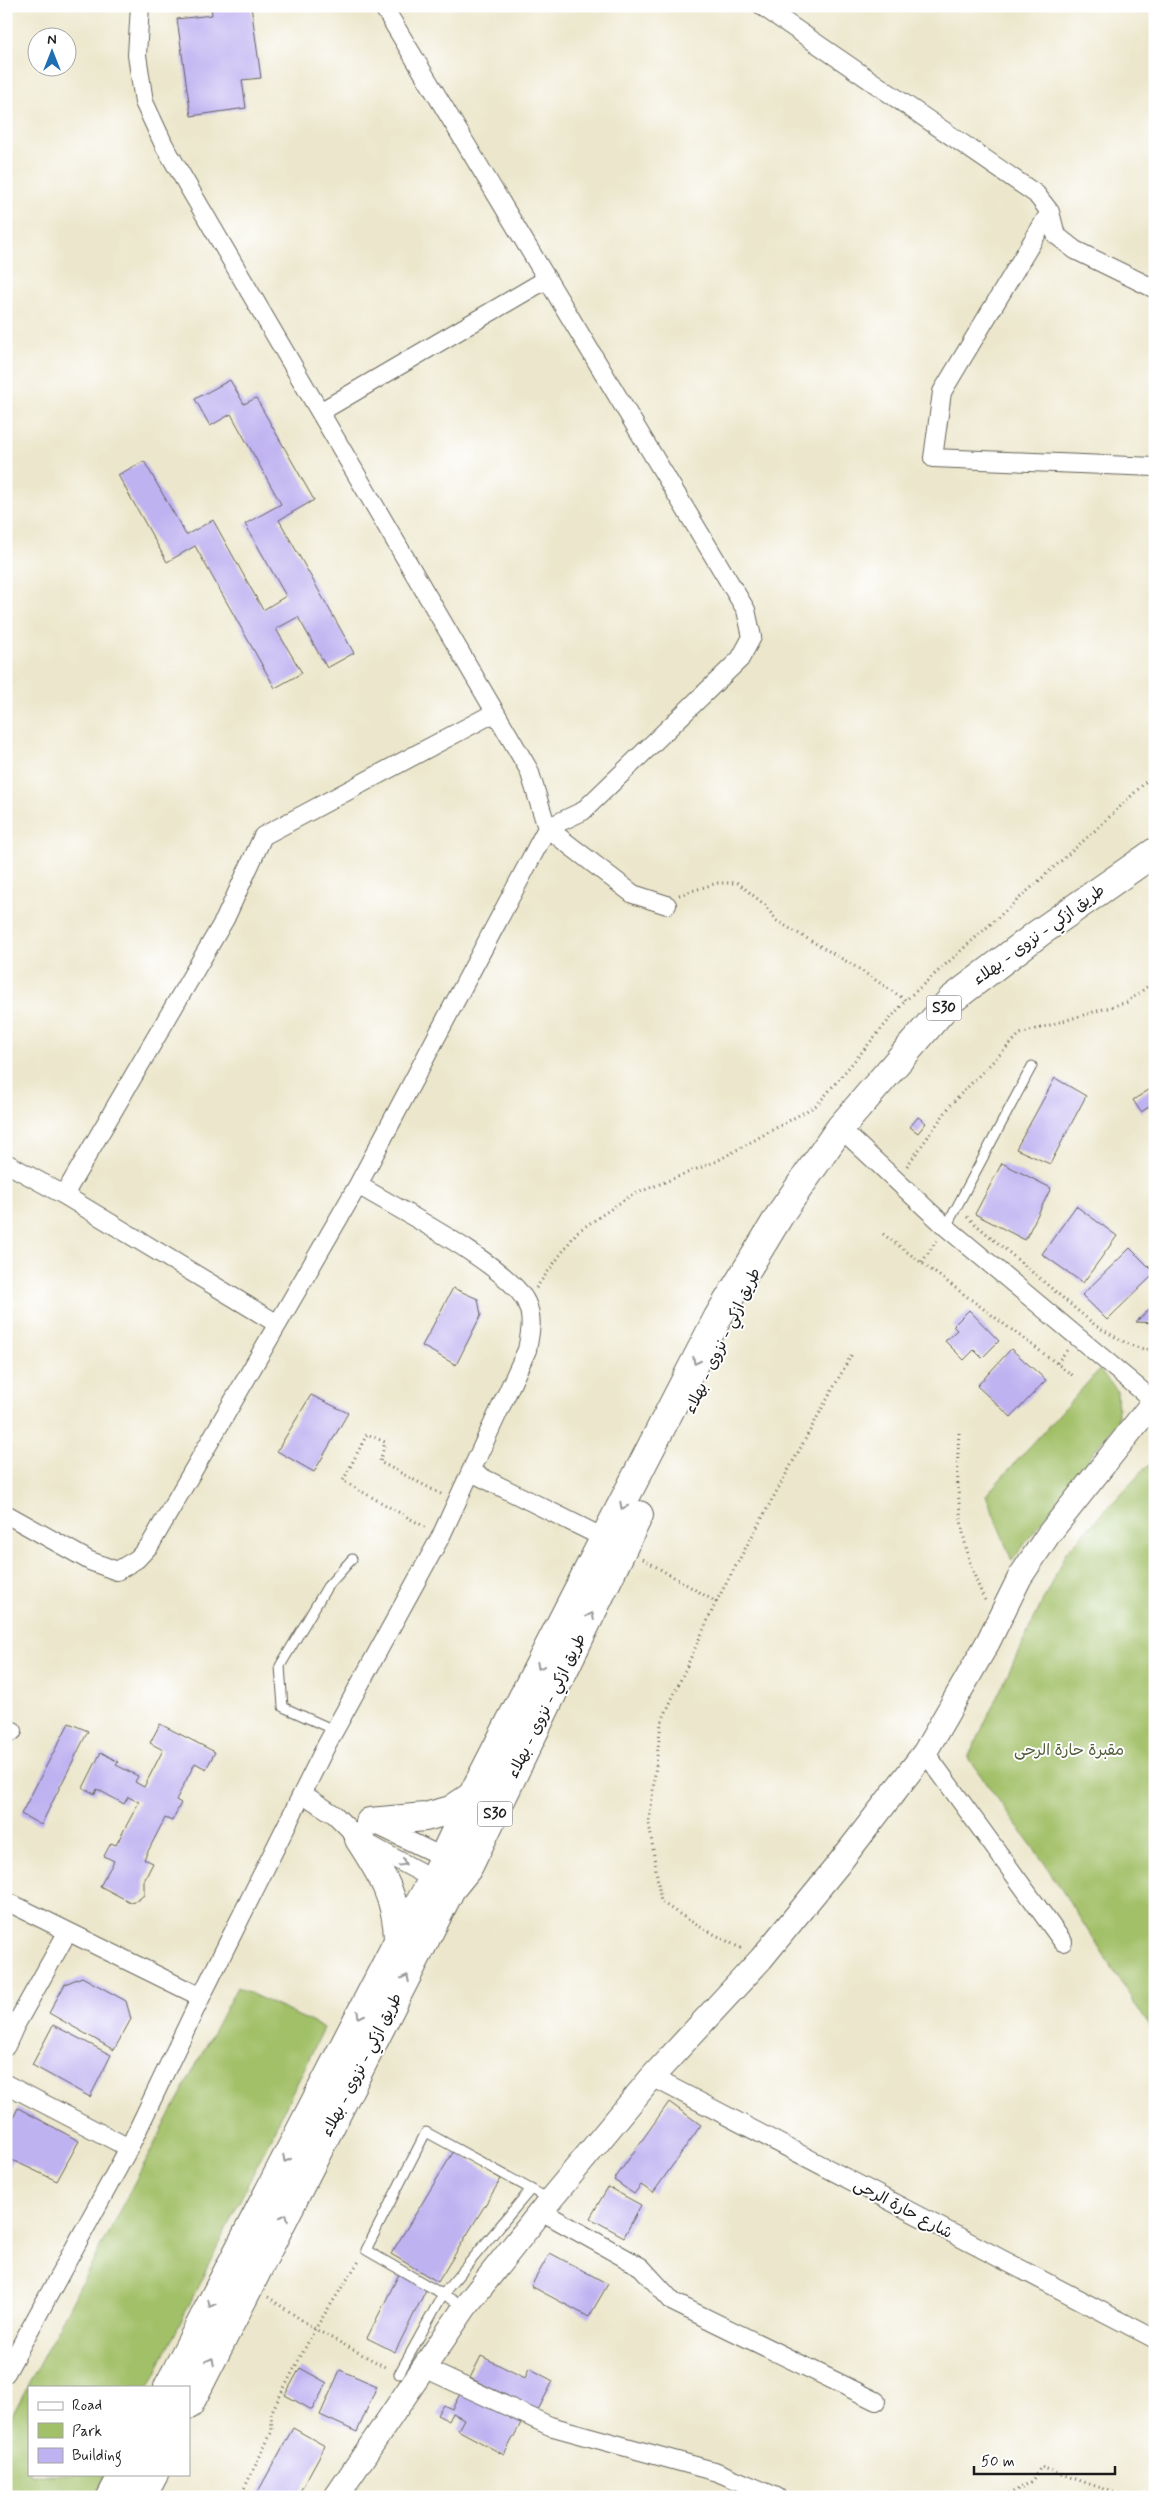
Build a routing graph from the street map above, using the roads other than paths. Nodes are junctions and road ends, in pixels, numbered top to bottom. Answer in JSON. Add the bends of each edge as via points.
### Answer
{"nodes":[{"id":1,"x":140,"y":6,"type":"edge"},
{"id":2,"x":383,"y":6,"type":"edge"},
{"id":3,"x":762,"y":6,"type":"edge"},
{"id":4,"x":1050,"y":212,"type":"junction"},
{"id":5,"x":547,"y":279,"type":"junction"},
{"id":6,"x":1155,"y":289,"type":"edge"},
{"id":7,"x":320,"y":412,"type":"junction"},
{"id":8,"x":1155,"y":467,"type":"edge"},
{"id":9,"x":494,"y":713,"type":"junction"},
{"id":10,"x":547,"y":828,"type":"junction"},
{"id":11,"x":1155,"y":852,"type":"edge"},
{"id":12,"x":667,"y":905,"type":"road end"},
{"id":13,"x":1032,"y":1066,"type":"dead end"},
{"id":14,"x":840,"y":1128,"type":"junction"},
{"id":15,"x":6,"y":1163,"type":"edge"},
{"id":16,"x":358,"y":1185,"type":"junction"},
{"id":17,"x":64,"y":1195,"type":"junction"},
{"id":18,"x":946,"y":1227,"type":"junction"},
{"id":19,"x":276,"y":1323,"type":"junction"},
{"id":20,"x":1154,"y":1401,"type":"edge"},
{"id":21,"x":470,"y":1472,"type":"junction"},
{"id":22,"x":6,"y":1514,"type":"edge"},
{"id":23,"x":615,"y":1543,"type":"junction"},
{"id":24,"x":352,"y":1560,"type":"dead end"},
{"id":25,"x":334,"y":1730,"type":"junction"},
{"id":26,"x":925,"y":1752,"type":"junction"},
{"id":27,"x":303,"y":1794,"type":"junction"},
{"id":28,"x":472,"y":1796,"type":"junction"},
{"id":29,"x":365,"y":1830,"type":"junction"},
{"id":30,"x":449,"y":1874,"type":"junction"},
{"id":31,"x":6,"y":1901,"type":"edge"},
{"id":32,"x":67,"y":1933,"type":"junction"},
{"id":33,"x":398,"y":1941,"type":"junction"},
{"id":34,"x":1063,"y":1942,"type":"dead end"},
{"id":35,"x":200,"y":1997,"type":"junction"},
{"id":36,"x":10,"y":2024,"type":"edge"},
{"id":37,"x":6,"y":2046,"type":"edge"},
{"id":38,"x":652,"y":2078,"type":"junction"},
{"id":39,"x":6,"y":2084,"type":"edge"},
{"id":40,"x":130,"y":2148,"type":"junction"},
{"id":41,"x":541,"y":2200,"type":"junction"},
{"id":42,"x":443,"y":2294,"type":"junction"},
{"id":43,"x":465,"y":2307,"type":"junction"},
{"id":44,"x":1155,"y":2338,"type":"edge"},
{"id":45,"x":424,"y":2368,"type":"junction"},
{"id":46,"x":6,"y":2373,"type":"edge"},
{"id":47,"x":399,"y":2374,"type":"road end"},
{"id":48,"x":169,"y":2386,"type":"edge"},
{"id":49,"x":876,"y":2400,"type":"dead end"},
{"id":50,"x":190,"y":2403,"type":"edge"},
{"id":51,"x":121,"y":2476,"type":"edge"},
{"id":52,"x":153,"y":2476,"type":"edge"},
{"id":53,"x":111,"y":2497,"type":"edge"},
{"id":54,"x":142,"y":2497,"type":"edge"},
{"id":55,"x":336,"y":2497,"type":"edge"},
{"id":56,"x":777,"y":2497,"type":"edge"}],
"edges":[{"from":1,"to":7,"type":"street","via":[[137,55],[144,102],[164,145]]},
{"from":2,"to":5,"type":"street"},
{"from":3,"to":4,"type":"street","via":[[1036,194]]},
{"from":4,"to":6,"type":"street","via":[[1056,235],[1075,250]]},
{"from":4,"to":8,"type":"street","via":[[942,392],[933,458]]},
{"from":5,"to":7,"type":"street"},
{"from":5,"to":10,"type":"street","via":[[746,610],[752,637],[740,659],[583,811]]},
{"from":7,"to":9,"type":"street"},
{"from":9,"to":10,"type":"street","via":[[529,770]]},
{"from":9,"to":17,"type":"street","via":[[263,836],[225,919]]},
{"from":10,"to":12,"type":"street","via":[[633,894]]},
{"from":10,"to":16,"type":"street"},
{"from":11,"to":14,"type":"main road","name":"طريق ازكي - نزوى - بهلاء","number":"S30","via":[[1039,933],[951,1000]]},
{"from":13,"to":18,"type":"lane"},
{"from":14,"to":18,"type":"street"},
{"from":14,"to":23,"type":"main road","name":"طريق ازكي - نزوى - بهلاء","number":"S30","via":[[781,1213],[731,1330]]},
{"from":15,"to":17,"type":"street"},
{"from":16,"to":19,"type":"street"},
{"from":16,"to":21,"type":"street","via":[[491,1265],[526,1302],[532,1325],[527,1350]]},
{"from":17,"to":19,"type":"street"},
{"from":18,"to":20,"type":"street"},
{"from":19,"to":22,"type":"street","via":[[150,1545],[137,1560],[117,1571],[90,1561]]},
{"from":20,"to":26,"type":"street","via":[[1048,1535],[1020,1577]]},
{"from":21,"to":23,"type":"street"},
{"from":21,"to":25,"type":"street","via":[[441,1536]]},
{"from":23,"to":28,"type":"main road","name":"طريق ازكي - نزوى - بهلاء","number":"S30","one_way":true},
{"from":30,"to":23,"type":"main road","name":"طريق ازكي - نزوى - بهلاء","number":"S30","one_way":true},
{"from":24,"to":25,"type":"lane","via":[[327,1587],[280,1666],[283,1707]]},
{"from":25,"to":27,"type":"street"},
{"from":26,"to":34,"type":"street"},
{"from":26,"to":38,"type":"street","via":[[760,1959]]},
{"from":27,"to":29,"type":"street"},
{"from":27,"to":35,"type":"street"},
{"from":28,"to":29,"type":"main road","via":[[451,1810]]},
{"from":28,"to":30,"type":"main road","name":"طريق ازكي - نزوى - بهلاء","number":"S30"},
{"from":29,"to":30,"type":"street"},
{"from":29,"to":30,"type":"street","one_way":true},
{"from":29,"to":33,"type":"main road","via":[[394,1903]]},
{"from":30,"to":33,"type":"main road","name":"طريق ازكي - نزوى - بهلاء","number":"S30"},
{"from":50,"to":30,"type":"main road","name":"طريق ازكي - نزوى - بهلاء","number":"S30","one_way":true,"via":[[251,2286]]},
{"from":31,"to":32,"type":"street"},
{"from":32,"to":35,"type":"street"},
{"from":32,"to":36,"type":"street"},
{"from":33,"to":48,"type":"main road","name":"طريق ازكي - نزوى - بهلاء","number":"S30","one_way":true},
{"from":35,"to":40,"type":"street"},
{"from":36,"to":37,"type":"street"},
{"from":38,"to":41,"type":"street"},
{"from":38,"to":44,"type":"street","name":"شارع حارة الرحى"},
{"from":39,"to":40,"type":"street"},
{"from":40,"to":46,"type":"street"},
{"from":41,"to":42,"type":"lane"},
{"from":41,"to":42,"type":"lane","via":[[426,2132],[366,2250]]},
{"from":41,"to":43,"type":"street"},
{"from":41,"to":49,"type":"street","via":[[641,2267],[673,2302]]},
{"from":42,"to":43,"type":"lane"},
{"from":42,"to":47,"type":"lane"},
{"from":43,"to":45,"type":"street"},
{"from":45,"to":55,"type":"street"},
{"from":45,"to":56,"type":"street","via":[[550,2426],[717,2472]]},
{"from":51,"to":53,"type":"main road"},
{"from":52,"to":54,"type":"main road"}]}
